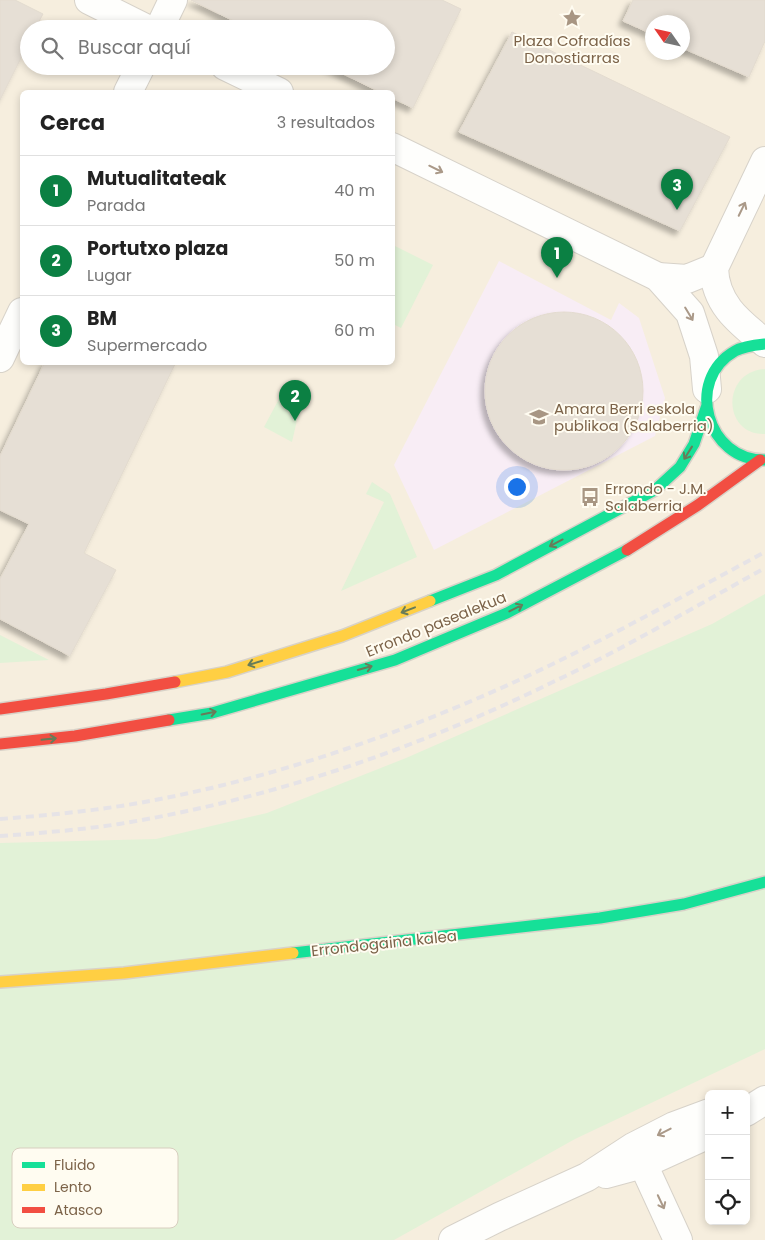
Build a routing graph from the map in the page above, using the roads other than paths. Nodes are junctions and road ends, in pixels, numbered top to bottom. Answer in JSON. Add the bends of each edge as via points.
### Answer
{"nodes":[{"id":1,"x":89,"y":0,"type":"edge"},
{"id":2,"x":173,"y":0,"type":"edge"},
{"id":3,"x":129,"y":20,"type":"edge"},
{"id":4,"x":163,"y":20,"type":"edge"},
{"id":5,"x":136,"y":75,"type":"edge"},
{"id":6,"x":244,"y":75,"type":"edge"},
{"id":7,"x":129,"y":90,"type":"edge"},
{"id":8,"x":275,"y":90,"type":"edge"},
{"id":9,"x":395,"y":149,"type":"edge"},
{"id":10,"x":765,"y":160,"type":"edge"},
{"id":11,"x":714,"y":268,"type":"junction"},
{"id":12,"x":658,"y":277,"type":"junction"},
{"id":13,"x":20,"y":316,"type":"edge"},
{"id":14,"x":765,"y":344,"type":"edge"},
{"id":15,"x":0,"y":358,"type":"edge"},
{"id":16,"x":706,"y":399,"type":"junction"},
{"id":17,"x":763,"y":460,"type":"edge"},
{"id":18,"x":0,"y":709,"type":"edge"},
{"id":19,"x":0,"y":744,"type":"edge"},
{"id":20,"x":765,"y":882,"type":"edge"},
{"id":21,"x":0,"y":982,"type":"edge"},
{"id":22,"x":765,"y":1098,"type":"edge"},
{"id":23,"x":750,"y":1101,"type":"edge"},
{"id":24,"x":750,"y":1109,"type":"edge"},
{"id":25,"x":705,"y":1114,"type":"edge"},
{"id":26,"x":707,"y":1135,"type":"edge"},
{"id":27,"x":643,"y":1164,"type":"junction"},
{"id":28,"x":587,"y":1177,"type":"junction"},
{"id":29,"x":453,"y":1240,"type":"edge"},
{"id":30,"x":678,"y":1240,"type":"edge"}],
"edges":[{"from":1,"to":3,"type":"street"},
{"from":2,"to":4,"type":"street"},
{"from":5,"to":7,"type":"street"},
{"from":6,"to":8,"type":"street"},
{"from":9,"to":12,"type":"street","one_way":true},
{"from":11,"to":10,"type":"street","one_way":true},
{"from":11,"to":12,"type":"street","via":[[687,278]]},
{"from":11,"to":14,"type":"street","via":[[714,281],[725,306]]},
{"from":12,"to":16,"type":"street","one_way":true,"via":[[690,313],[704,356]]},
{"from":13,"to":15,"type":"street"},
{"from":14,"to":16,"type":"main road","name":"Errondo pasealekua","via":[[734,352],[722,362],[712,374]]},
{"from":16,"to":17,"type":"main road","via":[[711,428],[723,444],[740,456]]},
{"from":16,"to":18,"type":"main road","name":"Errondo pasealekua","one_way":true,"via":[[694,444],[680,467],[655,490],[496,575],[342,636],[227,672]]},
{"from":19,"to":17,"type":"main road","name":"Errondo pasealekua","one_way":true,"via":[[75,736],[212,713],[395,660],[507,612],[627,550]]},
{"from":20,"to":21,"type":"main road","name":"Errondogaina kalea","via":[[661,909],[512,929],[122,973]]},
{"from":22,"to":23,"type":"street"},
{"from":22,"to":24,"type":"street"},
{"from":25,"to":28,"type":"street","one_way":true,"via":[[633,1147]]},
{"from":26,"to":27,"type":"street"},
{"from":27,"to":28,"type":"street"},
{"from":27,"to":30,"type":"street","one_way":true},
{"from":28,"to":29,"type":"street"}]}
